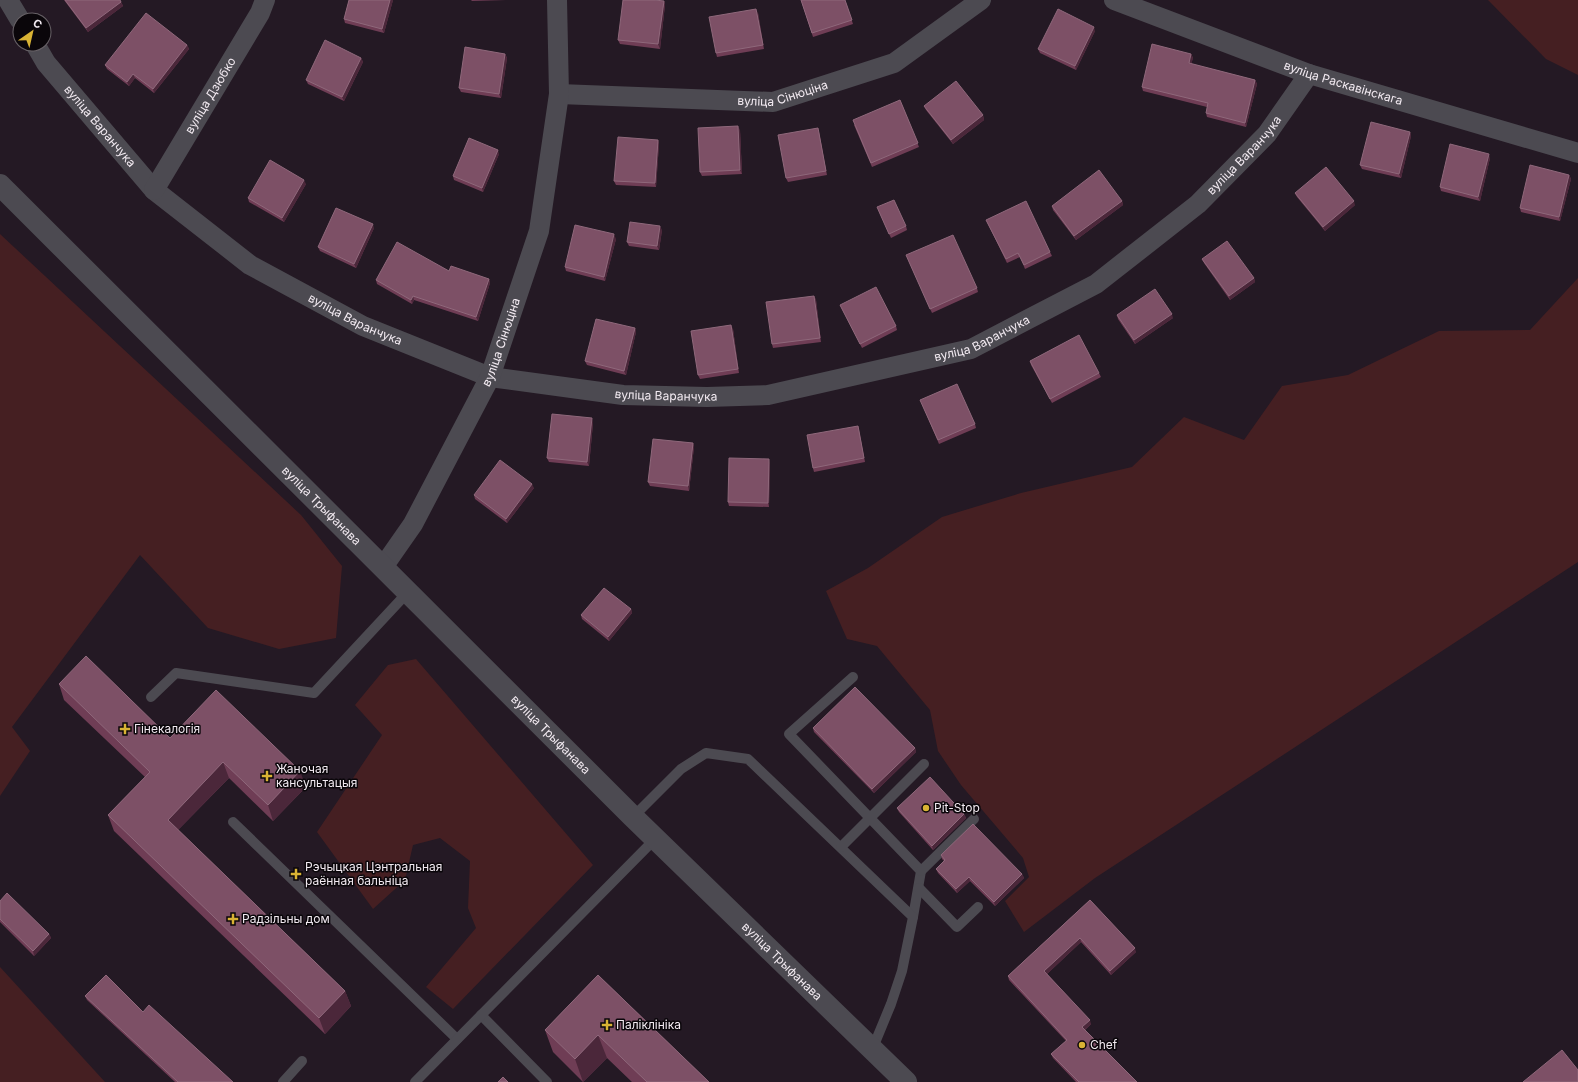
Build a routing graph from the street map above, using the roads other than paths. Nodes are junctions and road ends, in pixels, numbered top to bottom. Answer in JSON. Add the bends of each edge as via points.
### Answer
{"nodes":[{"id":1,"x":8,"y":0,"type":"edge"},
{"id":2,"x":265,"y":0,"type":"edge"},
{"id":3,"x":557,"y":0,"type":"edge"},
{"id":4,"x":981,"y":0,"type":"edge"},
{"id":5,"x":1114,"y":0,"type":"edge"},
{"id":6,"x":15,"y":12,"type":"edge"},
{"id":7,"x":40,"y":52,"type":"edge"},
{"id":8,"x":1309,"y":74,"type":"junction"},
{"id":9,"x":559,"y":94,"type":"junction"},
{"id":10,"x":1578,"y":153,"type":"edge"},
{"id":11,"x":0,"y":185,"type":"edge"},
{"id":12,"x":154,"y":190,"type":"junction"},
{"id":13,"x":490,"y":377,"type":"junction"},
{"id":14,"x":383,"y":567,"type":"junction"},
{"id":15,"x":408,"y":592,"type":"junction"},
{"id":16,"x":853,"y":677,"type":"dead end"},
{"id":17,"x":151,"y":698,"type":"dead end"},
{"id":18,"x":924,"y":764,"type":"dead end"},
{"id":19,"x":634,"y":817,"type":"junction"},
{"id":20,"x":870,"y":818,"type":"junction"},
{"id":21,"x":974,"y":819,"type":"dead end"},
{"id":22,"x":233,"y":822,"type":"dead end"},
{"id":23,"x":656,"y":838,"type":"junction"},
{"id":24,"x":841,"y":847,"type":"junction"},
{"id":25,"x":921,"y":871,"type":"junction"},
{"id":26,"x":918,"y":888,"type":"junction"},
{"id":27,"x":978,"y":907,"type":"dead end"},
{"id":28,"x":913,"y":917,"type":"junction"},
{"id":29,"x":481,"y":1015,"type":"junction"},
{"id":30,"x":457,"y":1039,"type":"junction"},
{"id":31,"x":872,"y":1050,"type":"junction"},
{"id":32,"x":302,"y":1061,"type":"dead end"},
{"id":33,"x":283,"y":1082,"type":"edge"},
{"id":34,"x":415,"y":1082,"type":"edge"},
{"id":35,"x":547,"y":1082,"type":"edge"},
{"id":36,"x":906,"y":1082,"type":"edge"}],
"edges":[{"from":1,"to":6,"type":"street"},
{"from":2,"to":12,"type":"street","name":"вуліца Дзюбко","via":[[260,13]]},
{"from":3,"to":9,"type":"street","name":"вуліца Сінюціна"},
{"from":4,"to":9,"type":"street","name":"вуліца Сінюціна","via":[[894,63],[773,102]]},
{"from":5,"to":8,"type":"street","name":"вуліца Раскавінскага"},
{"from":7,"to":12,"type":"street","name":"вуліца Варанчука","via":[[46,63]]},
{"from":8,"to":10,"type":"street","name":"вуліца Раскавінскага"},
{"from":8,"to":13,"type":"street","name":"вуліца Варанчука","via":[[1267,134],[1198,204],[1096,284],[971,349],[768,395],[623,395]]},
{"from":9,"to":13,"type":"street","name":"вуліца Сінюціна","via":[[539,231]]},
{"from":11,"to":14,"type":"street","name":"вуліца Трыфанава"},
{"from":12,"to":13,"type":"street","name":"вуліца Варанчука","via":[[250,265],[363,326]]},
{"from":13,"to":14,"type":"street","name":"вуліца Сінюціна","via":[[413,524]]},
{"from":14,"to":15,"type":"street","name":"вуліца Трыфанава"},
{"from":15,"to":17,"type":"lane","via":[[314,693],[176,673]]},
{"from":15,"to":19,"type":"street","name":"вуліца Трыфанава"},
{"from":16,"to":20,"type":"lane","via":[[789,734]]},
{"from":18,"to":20,"type":"lane"},
{"from":19,"to":23,"type":"street","name":"вуліца Трыфанава"},
{"from":19,"to":24,"type":"lane","via":[[681,769],[706,753],[748,759]]},
{"from":20,"to":24,"type":"lane"},
{"from":20,"to":25,"type":"lane"},
{"from":21,"to":25,"type":"lane"},
{"from":22,"to":30,"type":"lane"},
{"from":23,"to":29,"type":"lane"},
{"from":23,"to":31,"type":"street","name":"вуліца Трыфанава"},
{"from":24,"to":28,"type":"lane"},
{"from":25,"to":26,"type":"lane"},
{"from":26,"to":27,"type":"lane","via":[[957,927]]},
{"from":26,"to":28,"type":"lane"},
{"from":28,"to":31,"type":"lane","via":[[892,1004]]},
{"from":29,"to":30,"type":"lane"},
{"from":29,"to":35,"type":"lane"},
{"from":30,"to":34,"type":"lane"},
{"from":31,"to":36,"type":"street","name":"вуліца Трыфанава"},
{"from":32,"to":33,"type":"lane"}]}
